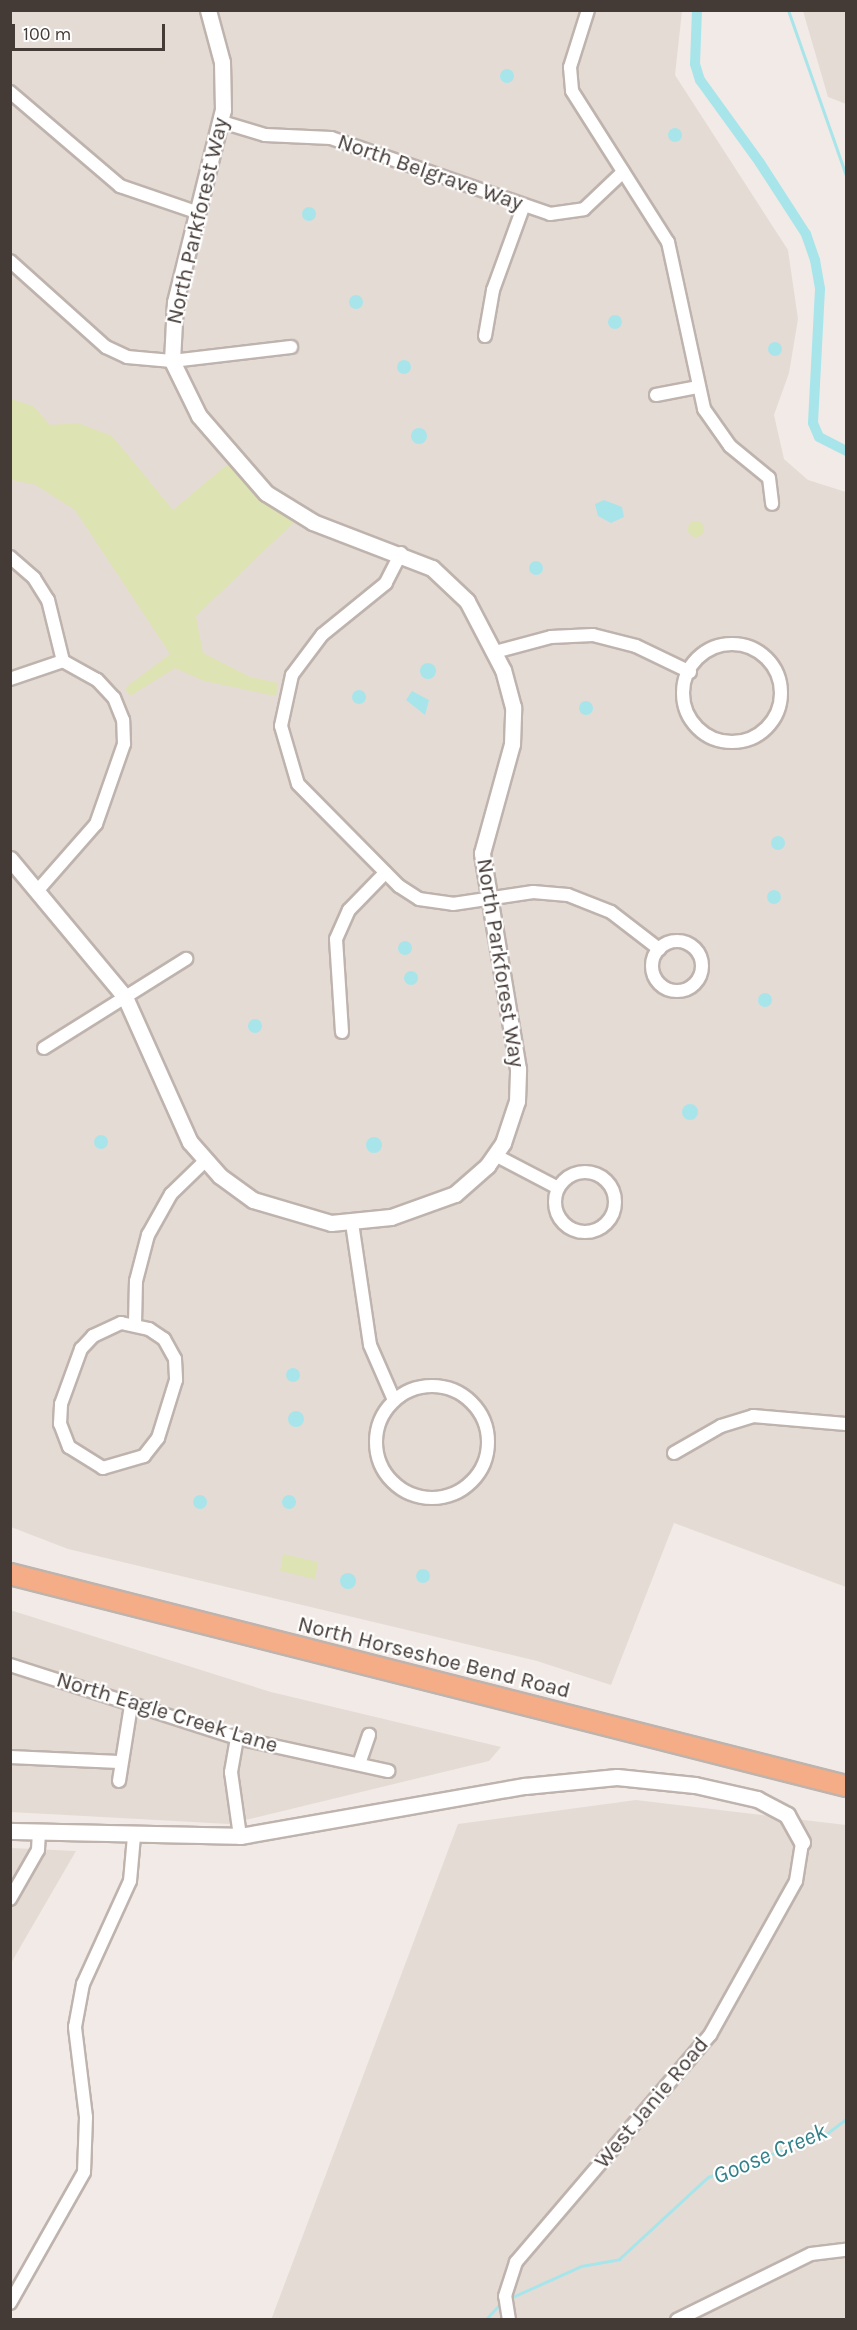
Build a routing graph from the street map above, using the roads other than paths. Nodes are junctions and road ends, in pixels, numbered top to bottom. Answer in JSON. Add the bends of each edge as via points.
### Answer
{"nodes":[{"id":1,"x":208,"y":10,"type":"edge"},
{"id":2,"x":588,"y":10,"type":"edge"},
{"id":3,"x":10,"y":92,"type":"edge"},
{"id":4,"x":222,"y":122,"type":"junction"},
{"id":5,"x":623,"y":172,"type":"junction"},
{"id":6,"x":524,"y":206,"type":"junction"},
{"id":7,"x":199,"y":213,"type":"junction"},
{"id":8,"x":10,"y":261,"type":"edge"},
{"id":9,"x":486,"y":336,"type":"dead end"},
{"id":10,"x":291,"y":347,"type":"dead end"},
{"id":11,"x":172,"y":361,"type":"junction"},
{"id":12,"x":698,"y":387,"type":"junction"},
{"id":13,"x":656,"y":395,"type":"dead end"},
{"id":14,"x":772,"y":504,"type":"dead end"},
{"id":15,"x":401,"y":553,"type":"junction"},
{"id":16,"x":10,"y":558,"type":"edge"},
{"id":17,"x":495,"y":652,"type":"junction"},
{"id":18,"x":63,"y":662,"type":"junction"},
{"id":19,"x":690,"y":672,"type":"junction"},
{"id":20,"x":10,"y":679,"type":"edge"},
{"id":21,"x":10,"y":859,"type":"edge"},
{"id":22,"x":385,"y":873,"type":"junction"},
{"id":23,"x":38,"y":890,"type":"junction"},
{"id":24,"x":487,"y":898,"type":"junction"},
{"id":25,"x":659,"y":949,"type":"junction"},
{"id":26,"x":186,"y":959,"type":"dead end"},
{"id":27,"x":125,"y":997,"type":"junction"},
{"id":28,"x":342,"y":1032,"type":"dead end"},
{"id":29,"x":44,"y":1048,"type":"dead end"},
{"id":30,"x":495,"y":1155,"type":"junction"},
{"id":31,"x":205,"y":1161,"type":"junction"},
{"id":32,"x":558,"y":1188,"type":"junction"},
{"id":33,"x":352,"y":1223,"type":"junction"},
{"id":34,"x":135,"y":1324,"type":"junction"},
{"id":35,"x":394,"y":1400,"type":"junction"},
{"id":36,"x":846,"y":1424,"type":"edge"},
{"id":37,"x":674,"y":1453,"type":"dead end"},
{"id":38,"x":10,"y":1574,"type":"edge"},
{"id":39,"x":10,"y":1665,"type":"edge"},
{"id":40,"x":131,"y":1705,"type":"junction"},
{"id":41,"x":369,"y":1735,"type":"dead end"},
{"id":42,"x":237,"y":1738,"type":"junction"},
{"id":43,"x":10,"y":1756,"type":"edge"},
{"id":44,"x":119,"y":1762,"type":"junction"},
{"id":45,"x":359,"y":1764,"type":"junction"},
{"id":46,"x":388,"y":1771,"type":"dead end"},
{"id":47,"x":118,"y":1781,"type":"dead end"},
{"id":48,"x":846,"y":1786,"type":"edge"},
{"id":49,"x":10,"y":1831,"type":"edge"},
{"id":50,"x":39,"y":1832,"type":"junction"},
{"id":51,"x":134,"y":1836,"type":"junction"},
{"id":52,"x":240,"y":1836,"type":"junction"},
{"id":53,"x":802,"y":1842,"type":"joint"},
{"id":54,"x":15,"y":1882,"type":"edge"},
{"id":55,"x":10,"y":1899,"type":"edge"},
{"id":56,"x":846,"y":2250,"type":"edge"},
{"id":57,"x":10,"y":2303,"type":"edge"},
{"id":58,"x":509,"y":2319,"type":"edge"},
{"id":59,"x":677,"y":2319,"type":"edge"}],
"edges":[{"from":1,"to":4,"type":"street","name":"North Parkforest Way","via":[[222,62]]},
{"from":2,"to":5,"type":"street","via":[[570,67],[572,91]]},
{"from":3,"to":7,"type":"street","via":[[120,186]]},
{"from":4,"to":6,"type":"street","name":"North Belgrave Way","via":[[265,135],[331,138]]},
{"from":4,"to":7,"type":"street","name":"North Parkforest Way"},
{"from":5,"to":6,"type":"street","name":"North Belgrave Way","via":[[573,214],[550,214]]},
{"from":5,"to":12,"type":"street","via":[[673,253]]},
{"from":6,"to":9,"type":"street","via":[[493,290]]},
{"from":7,"to":11,"type":"street","name":"North Parkforest Way","via":[[173,314]]},
{"from":8,"to":11,"type":"street","via":[[106,347],[128,357]]},
{"from":10,"to":11,"type":"street"},
{"from":11,"to":15,"type":"street","name":"North Parkforest Way","via":[[199,416],[266,493],[313,522]]},
{"from":12,"to":13,"type":"street"},
{"from":12,"to":14,"type":"street","via":[[715,429],[769,478]]},
{"from":15,"to":17,"type":"street","name":"North Parkforest Way","via":[[432,568],[458,590]]},
{"from":15,"to":22,"type":"street","via":[[386,583],[322,635],[299,663],[286,691],[282,726],[298,784]]},
{"from":16,"to":18,"type":"street","via":[[34,578],[48,600]]},
{"from":17,"to":19,"type":"street","via":[[551,637],[593,635],[636,646]]},
{"from":17,"to":24,"type":"street","name":"North Parkforest Way","via":[[509,687],[513,725],[508,759],[484,832]]},
{"from":18,"to":20,"type":"street"},
{"from":18,"to":23,"type":"street","via":[[97,680],[114,698],[123,720],[124,744],[96,824]]},
{"from":19,"to":19,"type":"street","via":[[697,657],[725,643],[762,654],[775,666],[782,683],[771,723],[760,735],[741,743],[706,734],[691,723],[683,705]]},
{"from":21,"to":23,"type":"street","name":"North Parkforest Way"},
{"from":22,"to":24,"type":"street","via":[[408,894],[430,902]]},
{"from":22,"to":28,"type":"street","via":[[349,910],[336,939]]},
{"from":23,"to":27,"type":"street","name":"North Parkforest Way"},
{"from":24,"to":25,"type":"street","via":[[532,892],[579,898],[611,912]]},
{"from":24,"to":30,"type":"street","name":"North Parkforest Way","via":[[518,1069],[514,1116]]},
{"from":25,"to":25,"type":"street","via":[[673,941],[696,949],[703,964],[699,980],[686,990],[662,986],[653,973]]},
{"from":26,"to":27,"type":"street"},
{"from":27,"to":29,"type":"street"},
{"from":27,"to":31,"type":"street","name":"North Parkforest Way","via":[[178,1121]]},
{"from":30,"to":32,"type":"street"},
{"from":30,"to":33,"type":"street","name":"North Parkforest Way","via":[[466,1186],[442,1201]]},
{"from":31,"to":33,"type":"street","name":"North Parkforest Way","via":[[253,1200],[310,1220]]},
{"from":31,"to":34,"type":"street","via":[[171,1194],[148,1235],[136,1281]]},
{"from":32,"to":32,"type":"street","via":[[577,1173],[600,1176],[615,1200],[613,1213],[602,1227],[587,1232],[569,1228],[560,1219]]},
{"from":33,"to":35,"type":"street","via":[[370,1345]]},
{"from":34,"to":34,"type":"street","via":[[164,1339],[175,1359],[173,1393],[158,1438],[144,1456],[104,1468],[69,1447],[60,1425],[61,1404],[75,1360],[93,1336],[122,1323]]},
{"from":35,"to":35,"type":"street","via":[[424,1386],[440,1386],[463,1395],[480,1413],[488,1445],[477,1476],[464,1488],[432,1498],[416,1496],[388,1477],[376,1437]]},
{"from":36,"to":37,"type":"street","via":[[753,1416],[721,1426]]},
{"from":38,"to":48,"type":"highway","name":"North Horseshoe Bend Road"},
{"from":39,"to":40,"type":"street","name":"North Eagle Creek Lane"},
{"from":40,"to":42,"type":"street","name":"North Eagle Creek Lane"},
{"from":40,"to":44,"type":"street"},
{"from":41,"to":45,"type":"street"},
{"from":42,"to":45,"type":"street","name":"North Eagle Creek Lane"},
{"from":42,"to":52,"type":"street","via":[[231,1772]]},
{"from":43,"to":44,"type":"street"},
{"from":44,"to":47,"type":"street"},
{"from":45,"to":46,"type":"street","name":"North Eagle Creek Lane"},
{"from":49,"to":50,"type":"street"},
{"from":50,"to":51,"type":"street"},
{"from":50,"to":54,"type":"street","via":[[38,1850]]},
{"from":51,"to":52,"type":"street"},
{"from":51,"to":57,"type":"street","via":[[130,1881],[82,1984],[75,2027],[86,2117],[84,2172]]},
{"from":52,"to":53,"type":"street","via":[[525,1786],[617,1777],[695,1785],[757,1799],[787,1815]]},
{"from":53,"to":58,"type":"street","name":"West Janie Road","via":[[796,1881],[710,2035],[516,2262],[505,2296]]},
{"from":54,"to":55,"type":"street"},
{"from":56,"to":59,"type":"street","via":[[811,2254]]}]}
